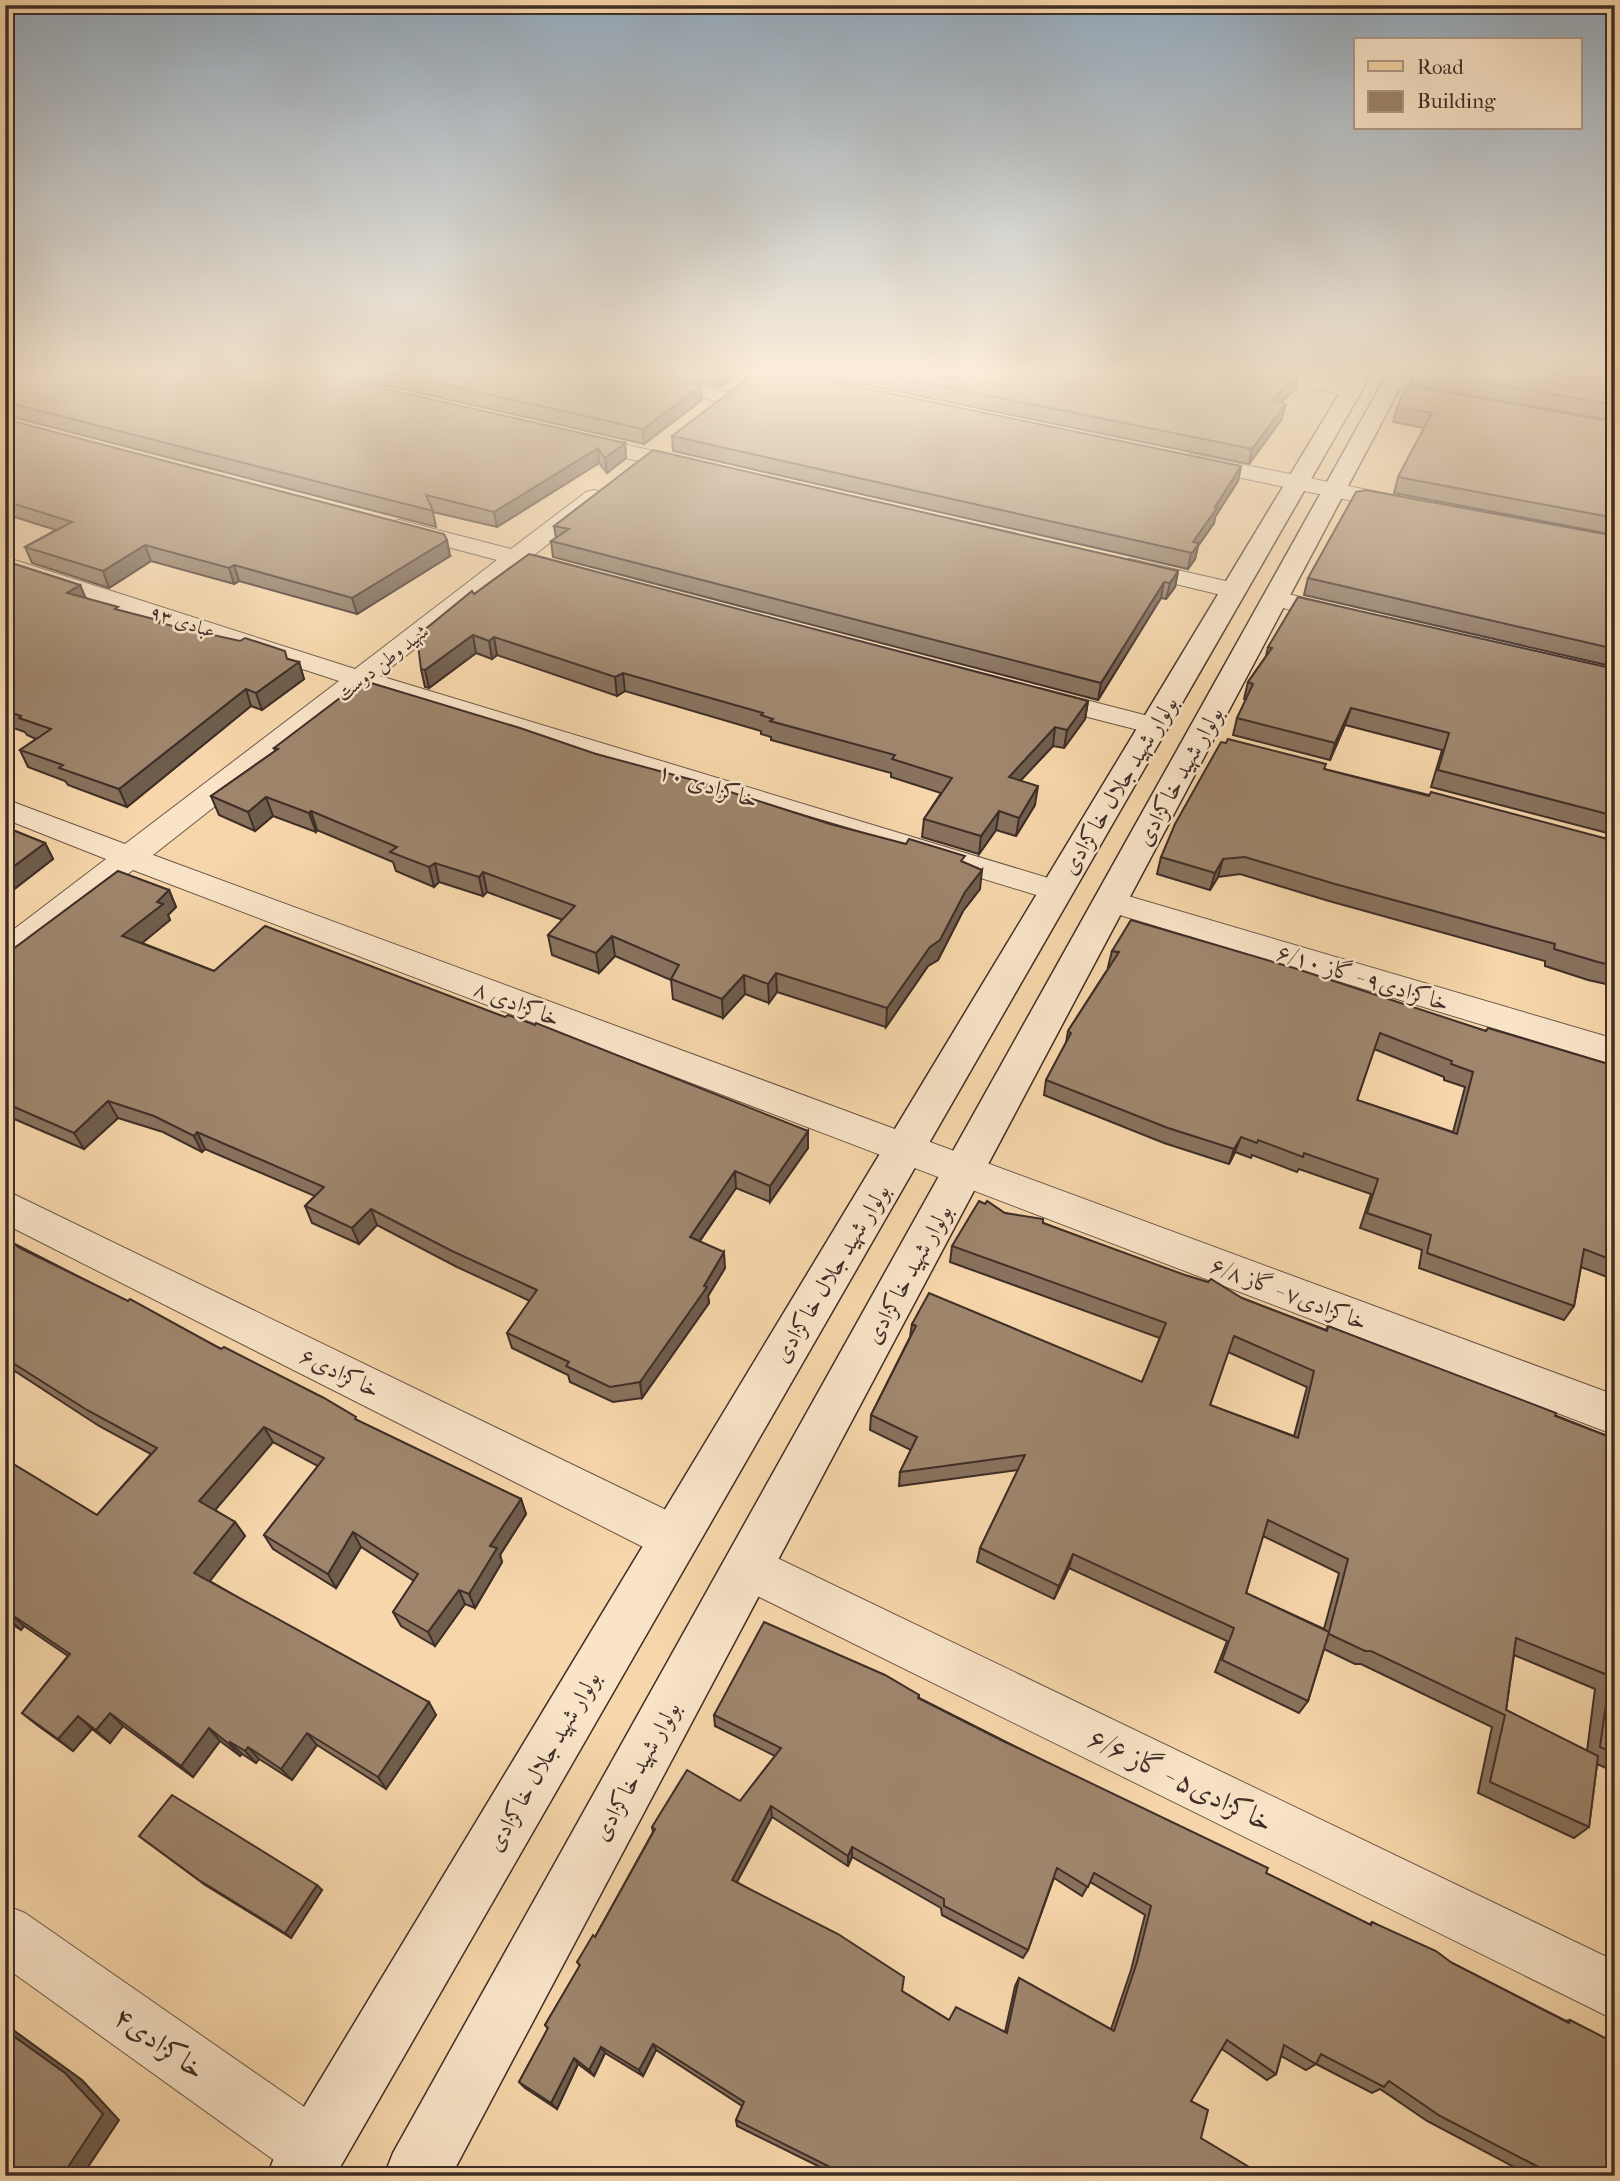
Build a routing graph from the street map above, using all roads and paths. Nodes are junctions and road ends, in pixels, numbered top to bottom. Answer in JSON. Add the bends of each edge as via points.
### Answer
{"nodes":[{"id":1,"x":626,"y":473,"type":"edge"},
{"id":2,"x":1247,"y":473,"type":"edge"},
{"id":3,"x":1325,"y":473,"type":"edge"},
{"id":4,"x":1316,"y":487,"type":"junction"},
{"id":5,"x":1428,"y":509,"type":"edge"},
{"id":6,"x":382,"y":522,"type":"edge"},
{"id":7,"x":516,"y":558,"type":"junction"},
{"id":8,"x":1111,"y":562,"type":"edge"},
{"id":9,"x":5,"y":564,"type":"edge"},
{"id":10,"x":596,"y":579,"type":"edge"},
{"id":11,"x":1234,"y":590,"type":"junction"},
{"id":12,"x":1276,"y":599,"type":"junction"},
{"id":13,"x":1371,"y":621,"type":"edge"},
{"id":14,"x":360,"y":679,"type":"junction"},
{"id":15,"x":1021,"y":691,"type":"edge"},
{"id":16,"x":1154,"y":726,"type":"junction"},
{"id":17,"x":5,"y":808,"type":"edge"},
{"id":18,"x":129,"y":857,"type":"junction"},
{"id":19,"x":1057,"y":891,"type":"junction"},
{"id":20,"x":1111,"y":902,"type":"junction"},
{"id":21,"x":5,"y":953,"type":"edge"},
{"id":22,"x":1615,"y":1052,"type":"edge"},
{"id":23,"x":905,"y":1148,"type":"junction"},
{"id":24,"x":964,"y":1171,"type":"junction"},
{"id":25,"x":5,"y":1206,"type":"edge"},
{"id":26,"x":1615,"y":1415,"type":"edge"},
{"id":27,"x":674,"y":1538,"type":"junction"},
{"id":28,"x":748,"y":1567,"type":"junction"},
{"id":29,"x":5,"y":1933,"type":"edge"},
{"id":30,"x":1615,"y":1991,"type":"edge"},
{"id":31,"x":307,"y":2164,"type":"edge"},
{"id":32,"x":416,"y":2176,"type":"edge"}],
"edges":[{"from":1,"to":7,"type":"street","name":"شهید وطن دوست"},
{"from":2,"to":4,"type":"street"},
{"from":3,"to":4,"type":"street","name":"بولوار شهید خاکزادی"},
{"from":4,"to":5,"type":"street"},
{"from":4,"to":11,"type":"street","name":"بولوار شهید جلال خاکزادی"},
{"from":4,"to":12,"type":"street","name":"بولوار شهید خاکزادی"},
{"from":6,"to":7,"type":"street"},
{"from":7,"to":10,"type":"street"},
{"from":7,"to":14,"type":"street","name":"شهید وطن دوست"},
{"from":8,"to":11,"type":"street"},
{"from":9,"to":14,"type":"street","name":"عبادی ۹۳"},
{"from":11,"to":16,"type":"street","name":"بولوار شهید جلال خاکزادی"},
{"from":12,"to":13,"type":"street"},
{"from":12,"to":20,"type":"street","name":"بولوار شهید خاکزادی","via":[[1213,742]]},
{"from":14,"to":18,"type":"street","name":"شهید وطن دوست"},
{"from":14,"to":19,"type":"street","name":"خاکزادی ۱۰"},
{"from":15,"to":16,"type":"street"},
{"from":16,"to":19,"type":"street","name":"بولوار شهید جلال خاکزادی"},
{"from":17,"to":18,"type":"street","name":"خاکزادی ۸"},
{"from":18,"to":21,"type":"street","name":"شهید وطن دوست"},
{"from":18,"to":23,"type":"street","name":"خاکزادی ۸"},
{"from":19,"to":23,"type":"street","name":"بولوار شهید جلال خاکزادی"},
{"from":20,"to":22,"type":"street","name":"خاکزادی۹ - گاز ۶/۱۰"},
{"from":20,"to":24,"type":"street","name":"بولوار شهید خاکزادی"},
{"from":23,"to":24,"type":"street","name":"خاکزادی ۸"},
{"from":23,"to":27,"type":"street","name":"بولوار شهید جلال خاکزادی"},
{"from":24,"to":26,"type":"street","name":"خاکزادی۷ - گاز ۶/۸"},
{"from":24,"to":28,"type":"street","name":"بولوار شهید خاکزادی"},
{"from":25,"to":27,"type":"street","name":"خاکزادی۶"},
{"from":27,"to":31,"type":"street","name":"بولوار شهید جلال خاکزادی"},
{"from":28,"to":30,"type":"street","name":"خاکزادی۵ - گاز ۶/۶"},
{"from":28,"to":32,"type":"street","name":"بولوار شهید خاکزادی"},
{"from":29,"to":31,"type":"street","name":"خاکزادی۴"}]}
